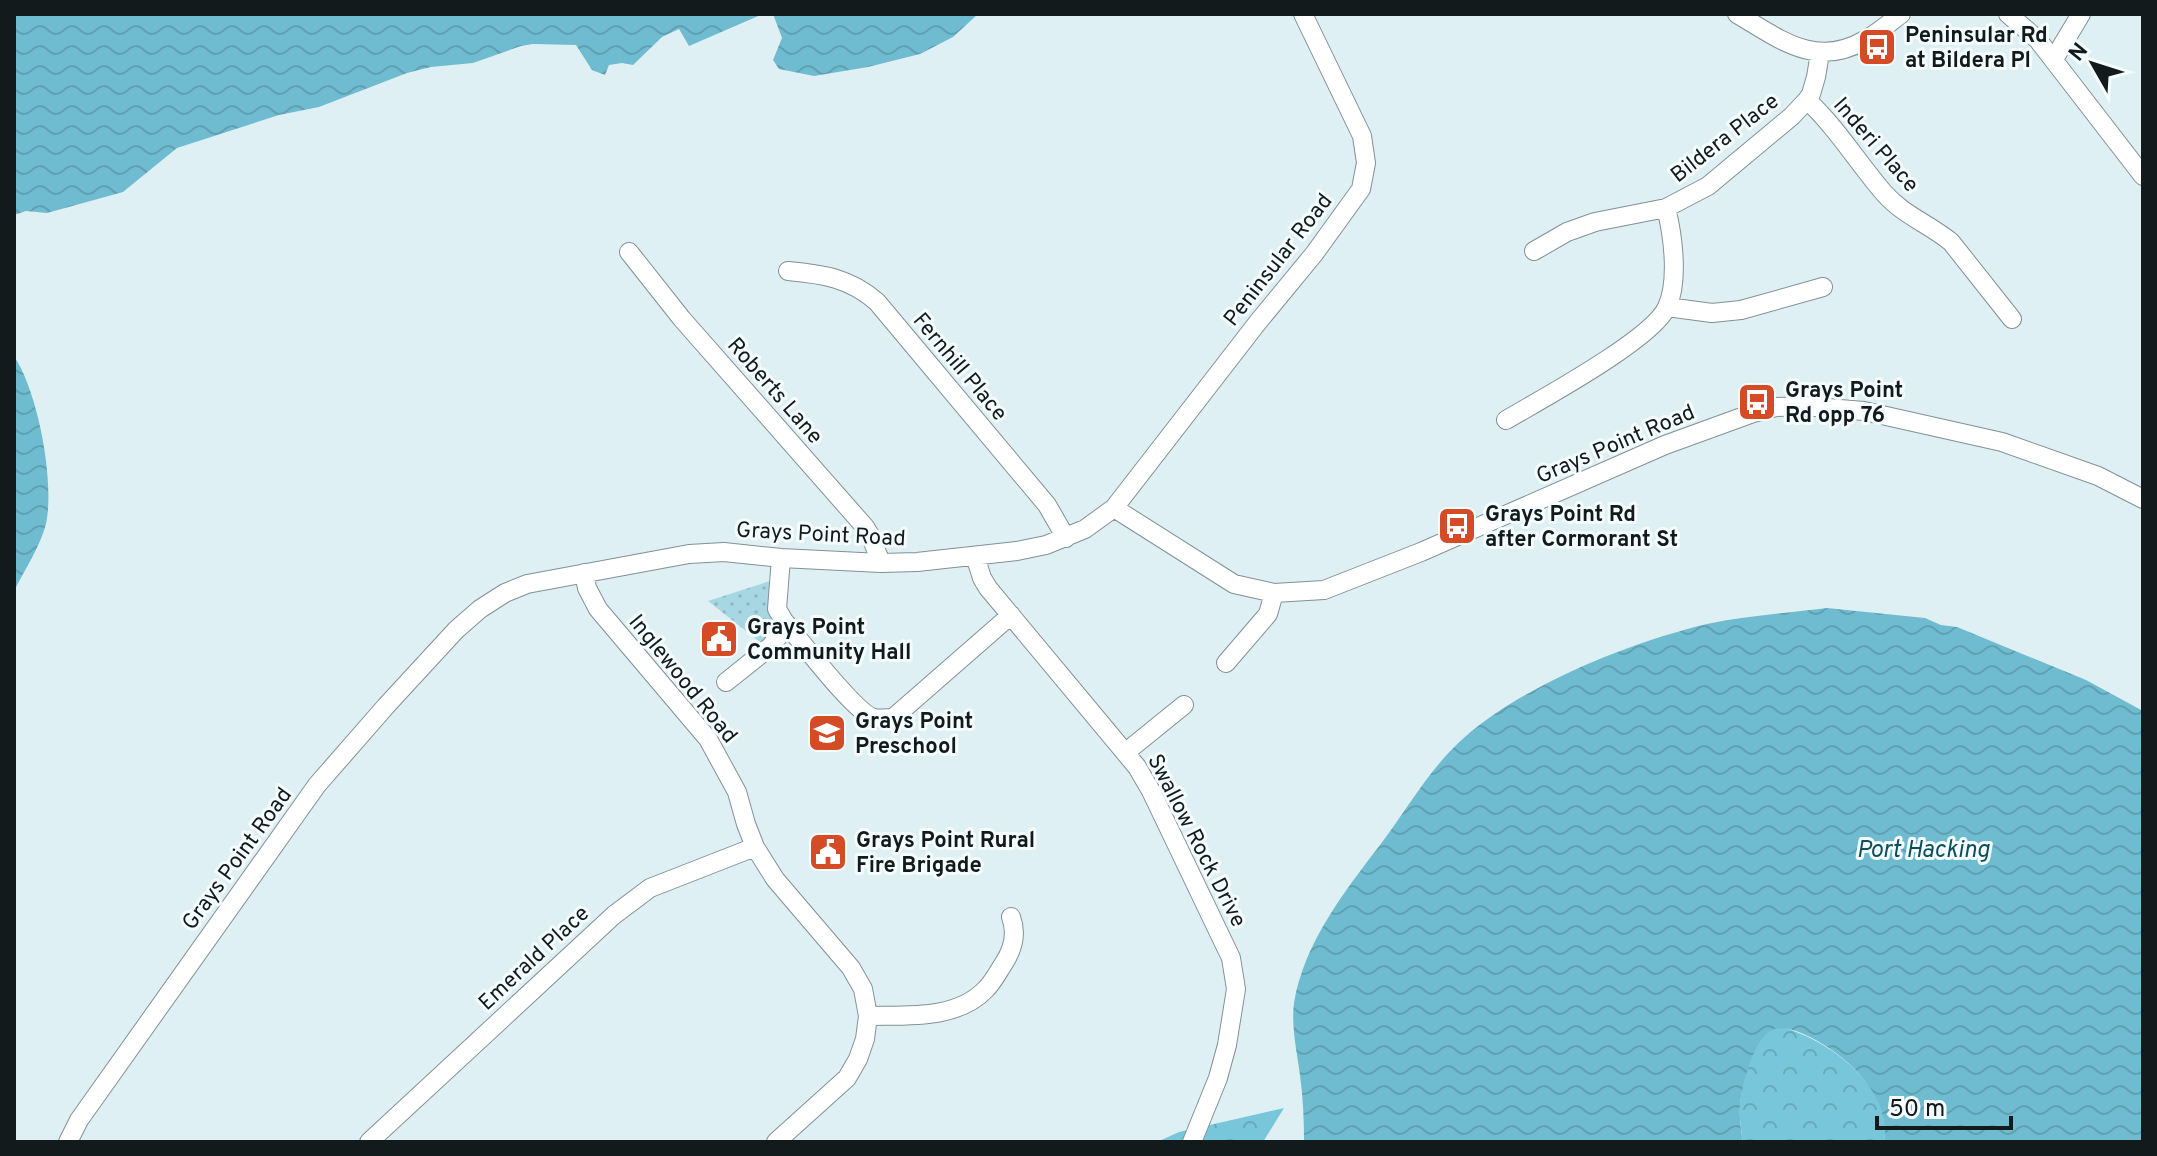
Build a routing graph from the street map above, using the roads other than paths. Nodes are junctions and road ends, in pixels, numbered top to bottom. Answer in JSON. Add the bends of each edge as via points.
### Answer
{"nodes":[{"id":1,"x":1303,"y":14,"type":"edge"},
{"id":2,"x":1737,"y":14,"type":"edge"},
{"id":3,"x":1901,"y":14,"type":"edge"},
{"id":4,"x":2008,"y":14,"type":"edge"},
{"id":5,"x":2081,"y":14,"type":"edge"},
{"id":6,"x":1820,"y":53,"type":"junction"},
{"id":7,"x":2054,"y":59,"type":"junction"},
{"id":8,"x":1807,"y":100,"type":"junction"},
{"id":9,"x":2143,"y":176,"type":"edge"},
{"id":10,"x":1666,"y":208,"type":"junction"},
{"id":11,"x":1534,"y":251,"type":"dead end"},
{"id":12,"x":629,"y":252,"type":"dead end"},
{"id":13,"x":788,"y":271,"type":"dead end"},
{"id":14,"x":1823,"y":287,"type":"dead end"},
{"id":15,"x":1667,"y":307,"type":"junction"},
{"id":16,"x":2012,"y":319,"type":"dead end"},
{"id":17,"x":1506,"y":420,"type":"dead end"},
{"id":18,"x":2143,"y":499,"type":"edge"},
{"id":19,"x":1114,"y":508,"type":"junction"},
{"id":20,"x":1066,"y":538,"type":"junction"},
{"id":21,"x":975,"y":556,"type":"junction"},
{"id":22,"x":781,"y":558,"type":"junction"},
{"id":23,"x":881,"y":563,"type":"junction"},
{"id":24,"x":584,"y":573,"type":"junction"},
{"id":25,"x":1274,"y":593,"type":"junction"},
{"id":26,"x":1011,"y":615,"type":"junction"},
{"id":27,"x":787,"y":625,"type":"junction"},
{"id":28,"x":1226,"y":663,"type":"dead end"},
{"id":29,"x":726,"y":682,"type":"dead end"},
{"id":30,"x":1184,"y":705,"type":"dead end"},
{"id":31,"x":1126,"y":752,"type":"junction"},
{"id":32,"x":755,"y":847,"type":"junction"},
{"id":33,"x":1011,"y":917,"type":"dead end"},
{"id":34,"x":868,"y":1016,"type":"junction"},
{"id":35,"x":68,"y":1142,"type":"edge"},
{"id":36,"x":369,"y":1142,"type":"edge"},
{"id":37,"x":776,"y":1142,"type":"edge"},
{"id":38,"x":1192,"y":1142,"type":"edge"}],
"edges":[{"from":1,"to":19,"type":"street","name":"Peninsular Road","via":[[1362,136],[1366,163],[1361,189]]},
{"from":2,"to":6,"type":"street","via":[[1787,44]]},
{"from":3,"to":6,"type":"street","via":[[1866,39]]},
{"from":4,"to":7,"type":"street"},
{"from":5,"to":7,"type":"street"},
{"from":6,"to":8,"type":"street","name":"Bildera Place"},
{"from":7,"to":9,"type":"street"},
{"from":8,"to":10,"type":"street","name":"Bildera Place","via":[[1708,186]]},
{"from":8,"to":16,"type":"street","name":"Inderi Place","via":[[1885,194],[1951,242]]},
{"from":10,"to":11,"type":"street","name":"Bildera Place","via":[[1595,222]]},
{"from":10,"to":15,"type":"street","name":"Bildera Place","via":[[1673,284]]},
{"from":12,"to":23,"type":"street","name":"Roberts Lane","via":[[865,527]]},
{"from":13,"to":20,"type":"street","name":"Fernhill Place","via":[[843,280],[877,302],[1047,505]]},
{"from":14,"to":15,"type":"street","via":[[1741,310],[1712,313]]},
{"from":15,"to":17,"type":"street","via":[[1630,343]]},
{"from":18,"to":25,"type":"street","name":"Grays Point Road","via":[[2098,476],[2002,442],[1864,411],[1776,407],[1665,445],[1324,590]]},
{"from":19,"to":20,"type":"street","name":"Grays Point Road"},
{"from":19,"to":25,"type":"street","name":"Grays Point Road","via":[[1234,584]]},
{"from":20,"to":21,"type":"street","name":"Grays Point Road"},
{"from":21,"to":23,"type":"street","name":"Grays Point Road"},
{"from":21,"to":26,"type":"street","name":"Swallow Rock Drive","via":[[988,588]]},
{"from":22,"to":23,"type":"street","name":"Grays Point Road"},
{"from":22,"to":24,"type":"street","name":"Grays Point Road","via":[[689,554]]},
{"from":22,"to":27,"type":"street","via":[[777,609]]},
{"from":24,"to":32,"type":"street","name":"Inglewood Road","via":[[598,609],[708,739],[737,792]]},
{"from":24,"to":35,"type":"street","name":"Grays Point Road","via":[[527,584],[480,609],[386,706],[317,785],[86,1109]]},
{"from":25,"to":28,"type":"street","via":[[1268,614]]},
{"from":26,"to":27,"type":"street","via":[[893,718],[875,719],[863,713]]},
{"from":26,"to":31,"type":"street","name":"Swallow Rock Drive"},
{"from":27,"to":29,"type":"street","via":[[771,646]]},
{"from":30,"to":31,"type":"street"},
{"from":31,"to":38,"type":"street","name":"Swallow Rock Drive","via":[[1151,791],[1231,958],[1236,989],[1227,1045]]},
{"from":32,"to":34,"type":"street","name":"Inglewood Road","via":[[775,879],[851,968],[863,989]]},
{"from":32,"to":36,"type":"street","name":"Emerald Place","via":[[650,888],[614,915]]},
{"from":33,"to":34,"type":"street","via":[[1015,927],[1010,953],[986,990],[961,1007],[924,1015]]},
{"from":34,"to":37,"type":"street","via":[[865,1039],[847,1078]]}]}
